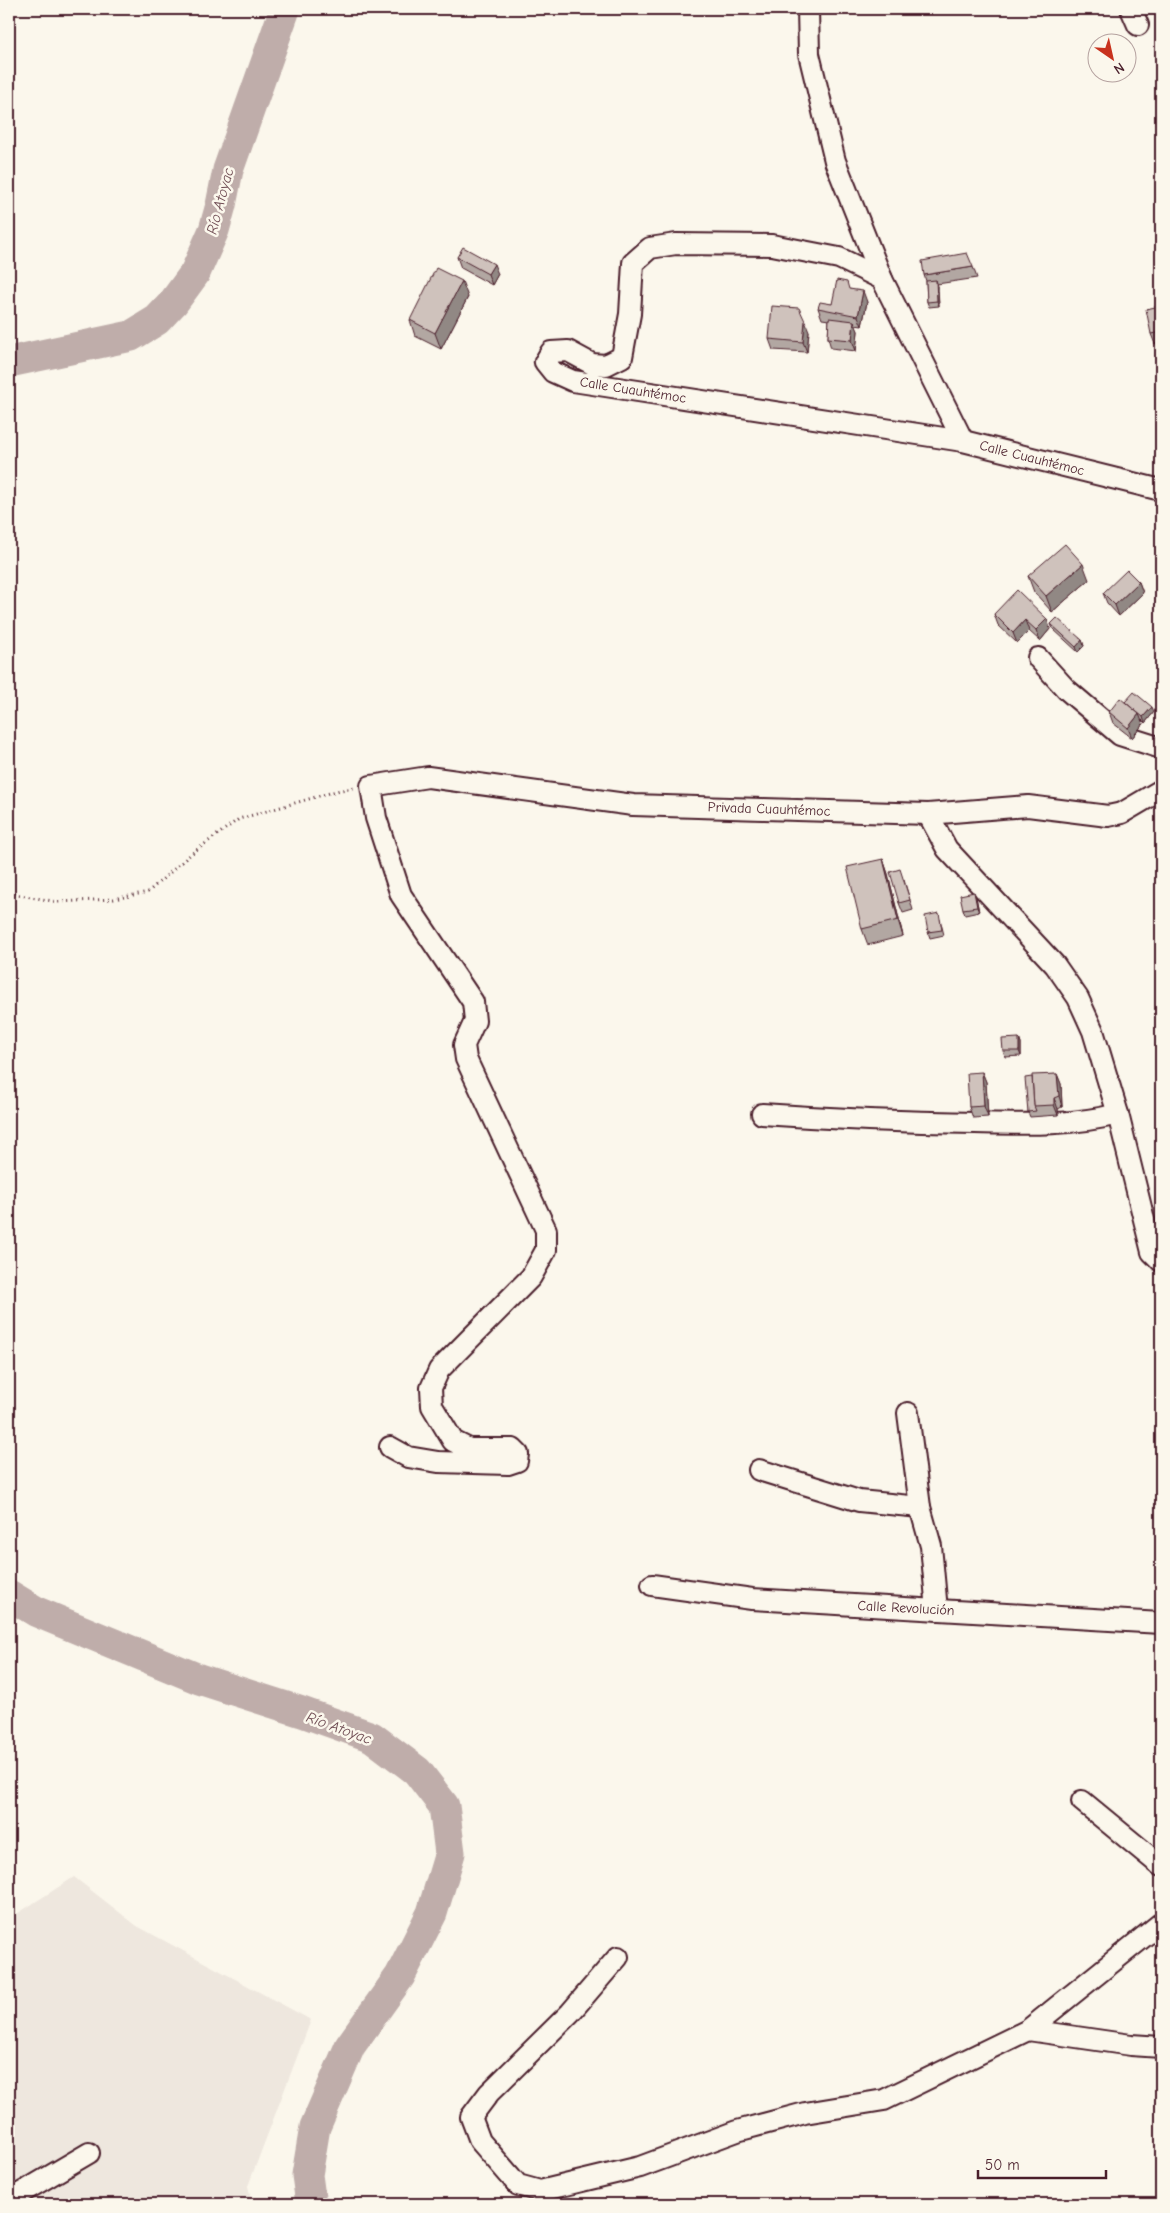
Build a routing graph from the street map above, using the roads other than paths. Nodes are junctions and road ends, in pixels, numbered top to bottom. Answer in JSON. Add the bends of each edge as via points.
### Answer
{"nodes":[{"id":1,"x":808,"y":9,"type":"edge"},
{"id":2,"x":882,"y":279,"type":"junction"},
{"id":3,"x":963,"y":441,"type":"junction"},
{"id":4,"x":1161,"y":490,"type":"edge"},
{"id":5,"x":1038,"y":658,"type":"dead end"},
{"id":6,"x":1161,"y":748,"type":"edge"},
{"id":7,"x":1161,"y":790,"type":"edge"},
{"id":8,"x":928,"y":814,"type":"junction"},
{"id":9,"x":762,"y":1114,"type":"dead end"},
{"id":10,"x":1118,"y":1114,"type":"junction"},
{"id":11,"x":1161,"y":1261,"type":"edge"},
{"id":12,"x":908,"y":1413,"type":"dead end"},
{"id":13,"x":390,"y":1448,"type":"dead end"},
{"id":14,"x":759,"y":1470,"type":"dead end"},
{"id":15,"x":920,"y":1507,"type":"junction"},
{"id":16,"x":652,"y":1585,"type":"dead end"},
{"id":17,"x":937,"y":1610,"type":"junction"},
{"id":18,"x":1161,"y":1622,"type":"edge"},
{"id":19,"x":1082,"y":1801,"type":"dead end"},
{"id":20,"x":1161,"y":1866,"type":"edge"},
{"id":21,"x":1161,"y":1923,"type":"edge"},
{"id":22,"x":618,"y":1957,"type":"dead end"},
{"id":23,"x":1028,"y":2030,"type":"junction"},
{"id":24,"x":1161,"y":2047,"type":"edge"},
{"id":25,"x":89,"y":2154,"type":"dead end"},
{"id":26,"x":9,"y":2200,"type":"edge"}],
"edges":[{"from":1,"to":2,"type":"street","via":[[809,54],[835,161]]},
{"from":2,"to":3,"type":"street"},
{"from":2,"to":3,"type":"street","name":"Calle Cuauhtémoc","via":[[839,258],[772,245],[676,244],[650,248],[633,263],[630,314],[622,357],[606,365],[592,364],[568,351],[551,352],[545,362],[553,372],[573,381]]},
{"from":3,"to":4,"type":"street","name":"Calle Cuauhtémoc"},
{"from":5,"to":6,"type":"street","via":[[1066,689],[1120,735]]},
{"from":7,"to":8,"type":"street","name":"Privada Cuauhtémoc","via":[[1122,813],[1108,816],[1028,806]]},
{"from":8,"to":10,"type":"street","via":[[947,849],[1055,965],[1078,998],[1093,1031]]},
{"from":8,"to":13,"type":"street","name":"Privada Cuauhtémoc","via":[[633,805],[428,777],[371,786],[376,818],[401,895],[473,1002],[474,1021],[464,1045],[466,1059],[546,1230],[546,1250],[531,1277],[439,1370],[432,1388],[432,1406],[453,1441],[469,1449],[513,1449],[518,1454],[517,1461],[508,1464],[438,1462],[408,1457]]},
{"from":9,"to":10,"type":"street","via":[[871,1121],[1030,1124],[1091,1121]]},
{"from":10,"to":11,"type":"street","via":[[1152,1252]]},
{"from":12,"to":15,"type":"street"},
{"from":14,"to":15,"type":"street","via":[[858,1501]]},
{"from":15,"to":17,"type":"street","via":[[931,1546]]},
{"from":16,"to":17,"type":"street","name":"Calle Revolución","via":[[752,1599]]},
{"from":17,"to":18,"type":"street","name":"Calle Revolución"},
{"from":19,"to":20,"type":"street"},
{"from":21,"to":23,"type":"street"},
{"from":22,"to":23,"type":"street","via":[[570,2013],[490,2093],[472,2117],[480,2141],[518,2185],[540,2191],[640,2167],[737,2131],[805,2113],[884,2100]]},
{"from":23,"to":24,"type":"street"},
{"from":25,"to":26,"type":"street"}]}
